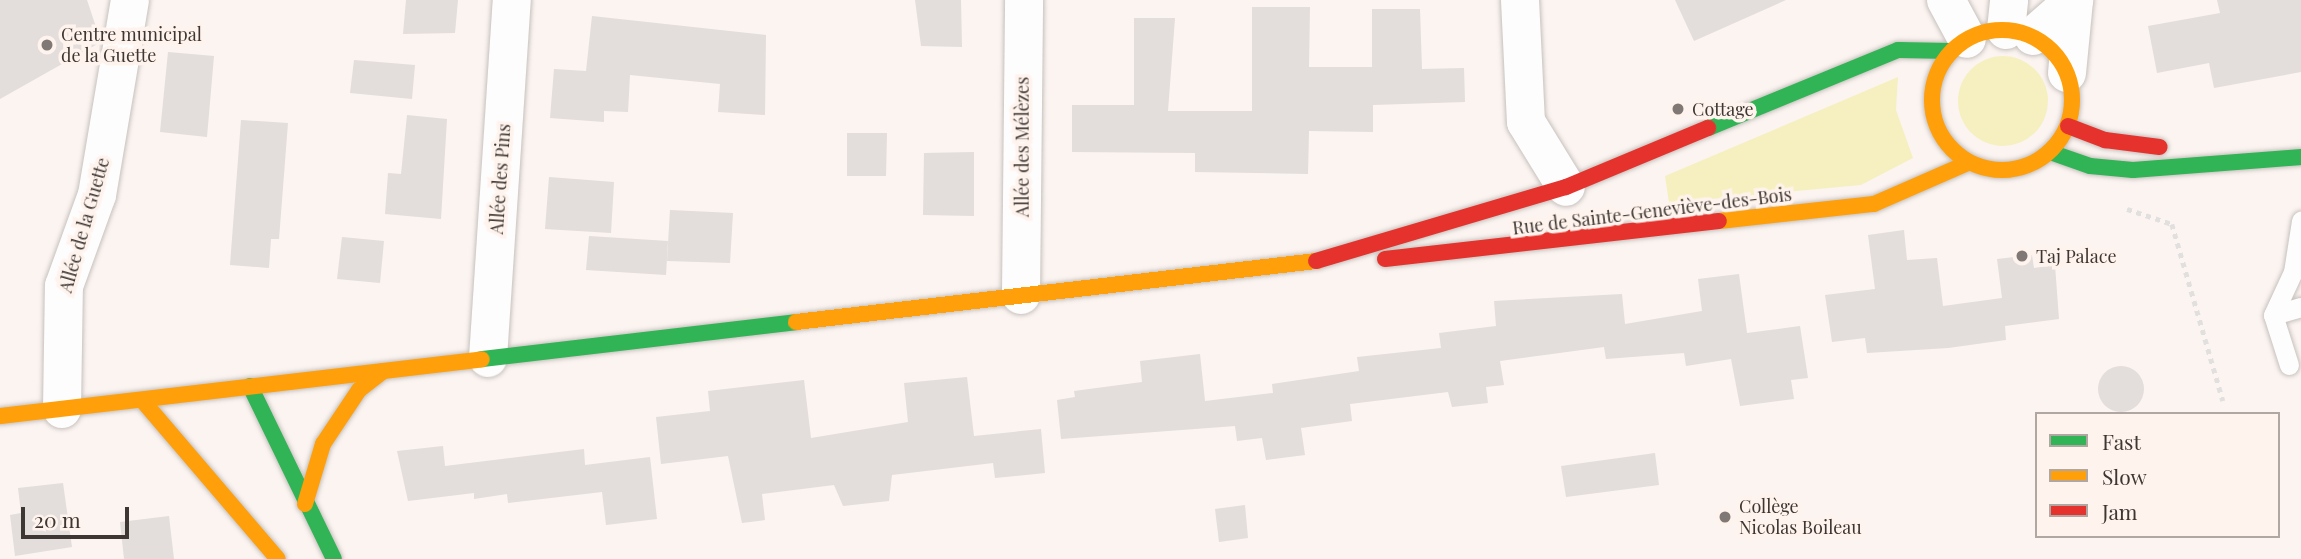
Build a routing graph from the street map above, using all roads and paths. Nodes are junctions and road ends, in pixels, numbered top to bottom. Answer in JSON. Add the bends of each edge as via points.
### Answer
{"nodes":[{"id":1,"x":130,"y":0,"type":"edge"},
{"id":2,"x":512,"y":0,"type":"edge"},
{"id":3,"x":1024,"y":0,"type":"edge"},
{"id":4,"x":1520,"y":0,"type":"edge"},
{"id":5,"x":1946,"y":0,"type":"edge"},
{"id":6,"x":2074,"y":0,"type":"edge"},
{"id":7,"x":2016,"y":22,"type":"edge"},
{"id":8,"x":1959,"y":45,"type":"junction"},
{"id":9,"x":2067,"y":73,"type":"junction"},
{"id":10,"x":2068,"y":126,"type":"junction"},
{"id":11,"x":2183,"y":145,"type":"dead end"},
{"id":12,"x":2050,"y":152,"type":"junction"},
{"id":13,"x":2301,"y":157,"type":"edge"},
{"id":14,"x":1969,"y":163,"type":"junction"},
{"id":15,"x":2090,"y":166,"type":"junction"},
{"id":16,"x":1566,"y":187,"type":"junction"},
{"id":17,"x":2301,"y":221,"type":"edge"},
{"id":18,"x":1331,"y":259,"type":"junction"},
{"id":19,"x":1021,"y":295,"type":"junction"},
{"id":20,"x":2301,"y":307,"type":"edge"},
{"id":21,"x":2273,"y":315,"type":"junction"},
{"id":22,"x":488,"y":358,"type":"junction"},
{"id":23,"x":2288,"y":365,"type":"dead end"},
{"id":24,"x":383,"y":371,"type":"junction"},
{"id":25,"x":250,"y":386,"type":"junction"},
{"id":26,"x":142,"y":400,"type":"junction"},
{"id":27,"x":2223,"y":401,"type":"dead end"},
{"id":28,"x":62,"y":409,"type":"junction"},
{"id":29,"x":0,"y":416,"type":"edge"},
{"id":30,"x":305,"y":504,"type":"junction"},
{"id":31,"x":278,"y":559,"type":"edge"},
{"id":32,"x":334,"y":559,"type":"edge"}],
"edges":[{"from":1,"to":28,"type":"street","name":"Allée de la Guette","via":[[97,195],[64,286]]},
{"from":2,"to":22,"type":"street","name":"Allée des Pins"},
{"from":3,"to":19,"type":"street","name":"Allée des Mélèzes"},
{"from":4,"to":16,"type":"street","via":[[1527,122]]},
{"from":5,"to":8,"type":"street"},
{"from":6,"to":7,"type":"street"},
{"from":6,"to":9,"type":"street"},
{"from":7,"to":8,"type":"main road"},
{"from":7,"to":9,"type":"main road"},
{"from":8,"to":14,"type":"main road","via":[[1938,69],[1932,111],[1938,132]]},
{"from":8,"to":16,"type":"main road","via":[[1898,50]]},
{"from":9,"to":10,"type":"main road","via":[[2073,94]]},
{"from":10,"to":11,"type":"main road","via":[[2105,140]]},
{"from":10,"to":12,"type":"main road"},
{"from":12,"to":14,"type":"main road","via":[[2011,171]]},
{"from":12,"to":15,"type":"main road"},
{"from":13,"to":15,"type":"main road","via":[[2171,169]]},
{"from":14,"to":18,"type":"main road","name":"Rue de Sainte-Geneviève-des-Bois","via":[[1874,204],[1521,247]]},
{"from":15,"to":27,"type":"path","via":[[2127,209],[2172,224]]},
{"from":16,"to":18,"type":"main road"},
{"from":17,"to":21,"type":"lane","via":[[2292,272]]},
{"from":18,"to":19,"type":"main road"},
{"from":19,"to":22,"type":"main road"},
{"from":20,"to":21,"type":"lane"},
{"from":21,"to":23,"type":"lane"},
{"from":22,"to":24,"type":"main road"},
{"from":24,"to":25,"type":"main road"},
{"from":24,"to":30,"type":"main road","via":[[359,390],[323,444]]},
{"from":25,"to":26,"type":"main road"},
{"from":25,"to":30,"type":"main road"},
{"from":26,"to":28,"type":"main road"},
{"from":26,"to":31,"type":"main road"},
{"from":28,"to":29,"type":"main road"},
{"from":30,"to":32,"type":"main road"}]}
